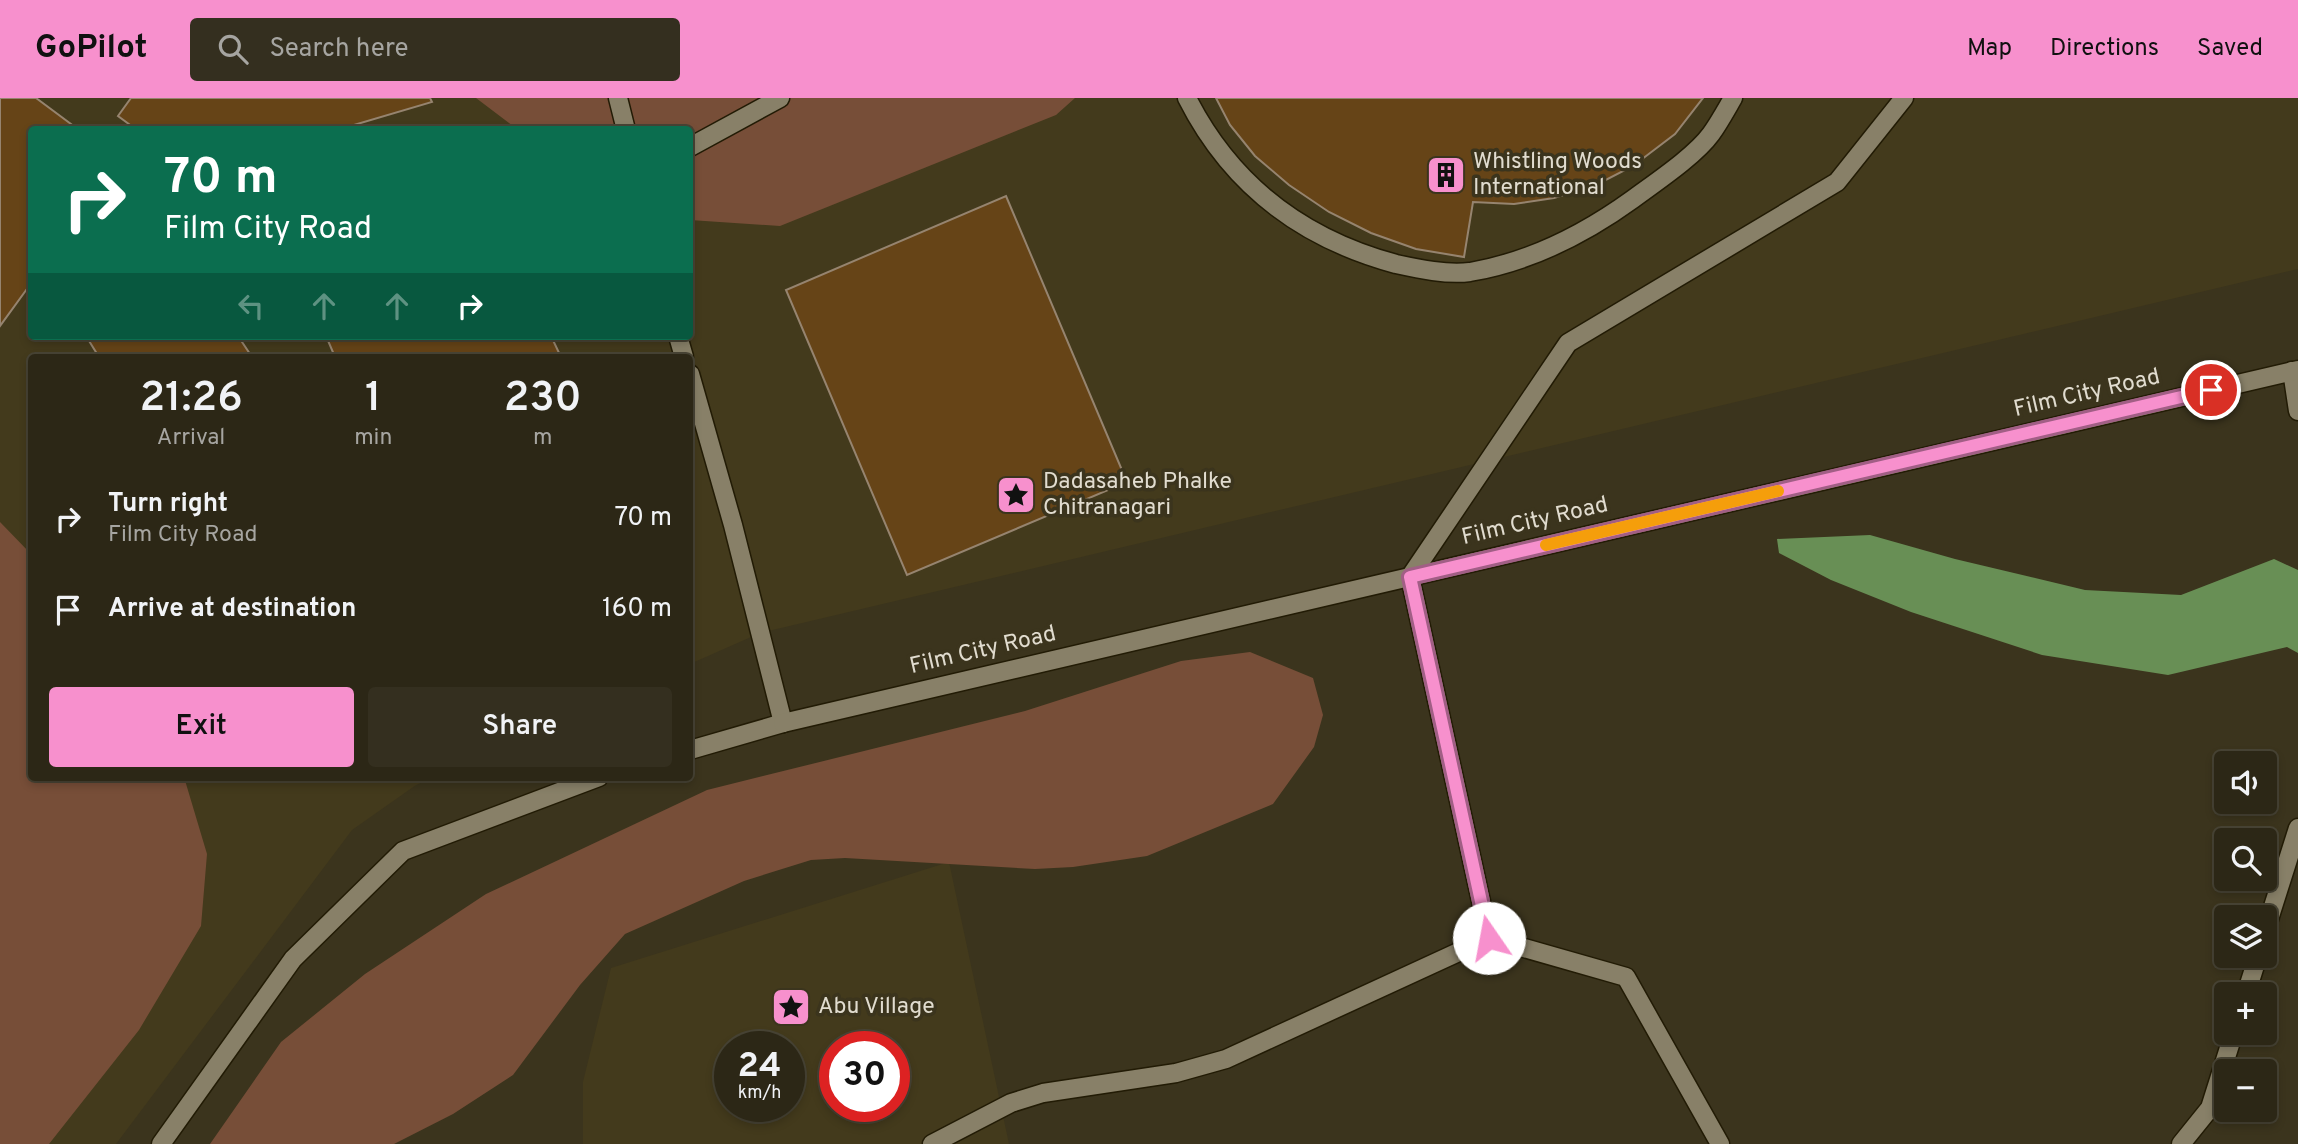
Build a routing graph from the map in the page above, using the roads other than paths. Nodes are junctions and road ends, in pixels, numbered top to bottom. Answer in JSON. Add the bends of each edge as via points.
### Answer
{"nodes":[{"id":1,"x":618,"y":98,"type":"edge"},
{"id":2,"x":779,"y":98,"type":"edge"},
{"id":3,"x":1187,"y":98,"type":"edge"},
{"id":4,"x":1733,"y":98,"type":"edge"},
{"id":5,"x":1905,"y":98,"type":"edge"},
{"id":6,"x":625,"y":126,"type":"edge"},
{"id":7,"x":693,"y":145,"type":"edge"},
{"id":8,"x":2295,"y":371,"type":"edge"},
{"id":9,"x":693,"y":385,"type":"edge"},
{"id":10,"x":2298,"y":411,"type":"edge"},
{"id":11,"x":1410,"y":577,"type":"junction"},
{"id":12,"x":783,"y":723,"type":"junction"},
{"id":13,"x":693,"y":749,"type":"edge"},
{"id":14,"x":588,"y":781,"type":"edge"},
{"id":15,"x":2298,"y":828,"type":"edge"},
{"id":16,"x":2273,"y":905,"type":"edge"},
{"id":17,"x":1489,"y":938,"type":"junction"},
{"id":18,"x":2230,"y":1045,"type":"edge"},
{"id":19,"x":161,"y":1144,"type":"edge"},
{"id":20,"x":932,"y":1144,"type":"edge"},
{"id":21,"x":1720,"y":1144,"type":"edge"},
{"id":22,"x":2181,"y":1144,"type":"edge"}],
"edges":[{"from":1,"to":6,"type":"street"},
{"from":2,"to":7,"type":"street"},
{"from":3,"to":4,"type":"street","via":[[1236,172],[1270,204],[1311,231],[1369,256],[1419,270],[1468,272],[1518,260],[1610,216],[1710,136]]},
{"from":5,"to":11,"type":"street","via":[[1837,182],[1568,343]]},
{"from":8,"to":10,"type":"street"},
{"from":8,"to":11,"type":"street","name":"Film City Road"},
{"from":9,"to":12,"type":"street"},
{"from":11,"to":12,"type":"street","name":"Film City Road"},
{"from":11,"to":17,"type":"street"},
{"from":12,"to":13,"type":"street","name":"Film City Road"},
{"from":14,"to":19,"type":"street","via":[[402,851],[293,959]]},
{"from":15,"to":16,"type":"street"},
{"from":17,"to":20,"type":"street","via":[[1226,1059],[1176,1073],[1043,1093],[1011,1103]]},
{"from":17,"to":21,"type":"street","via":[[1626,977]]},
{"from":18,"to":22,"type":"street","via":[[2210,1108]]}]}
